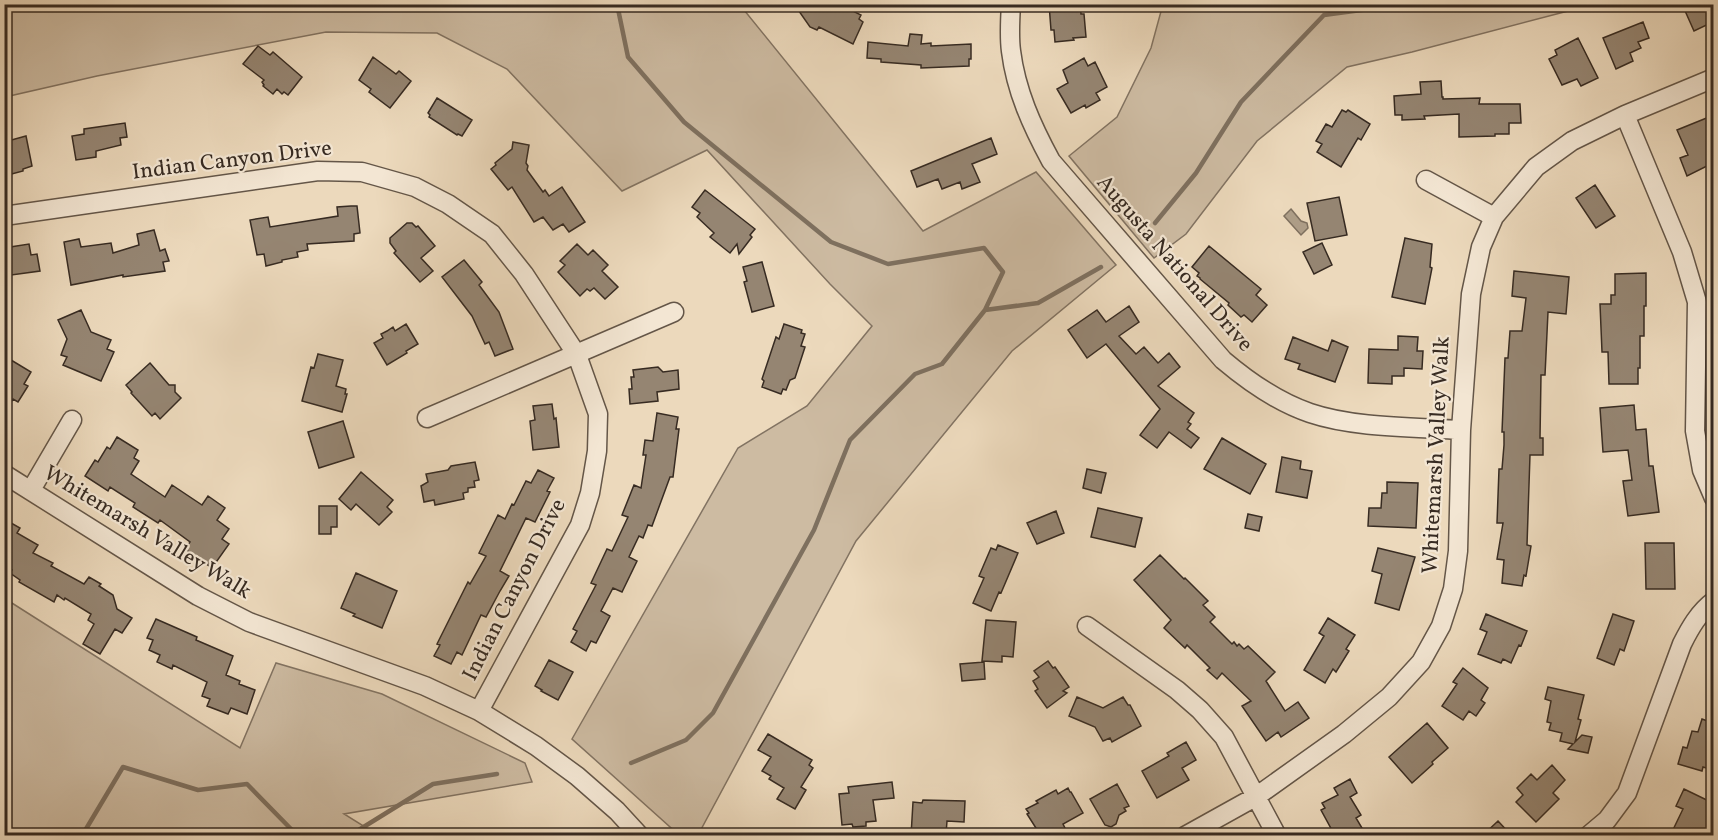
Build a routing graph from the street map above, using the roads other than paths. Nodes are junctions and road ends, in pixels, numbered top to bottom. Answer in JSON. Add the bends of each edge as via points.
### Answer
{"nodes":[{"id":1,"x":1010,"y":5,"type":"edge"},
{"id":2,"x":1713,"y":78,"type":"edge"},
{"id":3,"x":1625,"y":115,"type":"junction"},
{"id":4,"x":1426,"y":180,"type":"dead end"},
{"id":5,"x":4,"y":216,"type":"edge"},
{"id":6,"x":1494,"y":217,"type":"junction"},
{"id":7,"x":1705,"y":300,"type":"edge"},
{"id":8,"x":674,"y":312,"type":"dead end"},
{"id":9,"x":577,"y":356,"type":"junction"},
{"id":10,"x":427,"y":418,"type":"dead end"},
{"id":11,"x":72,"y":420,"type":"dead end"},
{"id":12,"x":1461,"y":430,"type":"junction"},
{"id":13,"x":4,"y":474,"type":"edge"},
{"id":14,"x":31,"y":490,"type":"junction"},
{"id":15,"x":1713,"y":498,"type":"edge"},
{"id":16,"x":1713,"y":601,"type":"edge"},
{"id":17,"x":1087,"y":626,"type":"dead end"},
{"id":18,"x":479,"y":711,"type":"junction"},
{"id":19,"x":1257,"y":796,"type":"junction"},
{"id":20,"x":640,"y":836,"type":"edge"},
{"id":21,"x":1185,"y":836,"type":"edge"},
{"id":22,"x":1277,"y":836,"type":"edge"},
{"id":23,"x":1588,"y":836,"type":"edge"}],
"edges":[{"from":1,"to":12,"type":"street","name":"Augusta National Drive","via":[[1011,50],[1019,93],[1034,131],[1052,161],[1223,360],[1284,403],[1311,413],[1352,422]]},
{"from":2,"to":3,"type":"street","name":"Whitemarsh Valley Walk"},
{"from":3,"to":6,"type":"street","name":"Whitemarsh Valley Walk","via":[[1572,141],[1536,167]]},
{"from":3,"to":7,"type":"street"},
{"from":4,"to":6,"type":"street"},
{"from":5,"to":9,"type":"street","name":"Indian Canyon Drive","via":[[318,171],[362,172],[415,187],[492,234],[524,274]]},
{"from":6,"to":12,"type":"street","name":"Whitemarsh Valley Walk","via":[[1471,294]]},
{"from":7,"to":15,"type":"street","via":[[1695,431],[1702,471]]},
{"from":8,"to":9,"type":"street"},
{"from":9,"to":10,"type":"street"},
{"from":9,"to":18,"type":"street","name":"Indian Canyon Drive","via":[[598,414],[591,493],[580,525]]},
{"from":11,"to":14,"type":"street"},
{"from":12,"to":19,"type":"street","name":"Whitemarsh Valley Walk","via":[[1458,551],[1453,589],[1441,626],[1421,662],[1389,697],[1344,734]]},
{"from":13,"to":14,"type":"street","name":"Whitemarsh Valley Walk"},
{"from":14,"to":18,"type":"street","name":"Whitemarsh Valley Walk","via":[[198,596],[249,622],[425,686]]},
{"from":16,"to":23,"type":"street","via":[[1691,625],[1682,644],[1627,794]]},
{"from":17,"to":19,"type":"street","via":[[1200,710],[1224,737]]},
{"from":18,"to":20,"type":"street","name":"Whitemarsh Valley Walk","via":[[577,776]]},
{"from":19,"to":21,"type":"street","name":"Whitemarsh Valley Walk"},
{"from":19,"to":22,"type":"street"}]}
